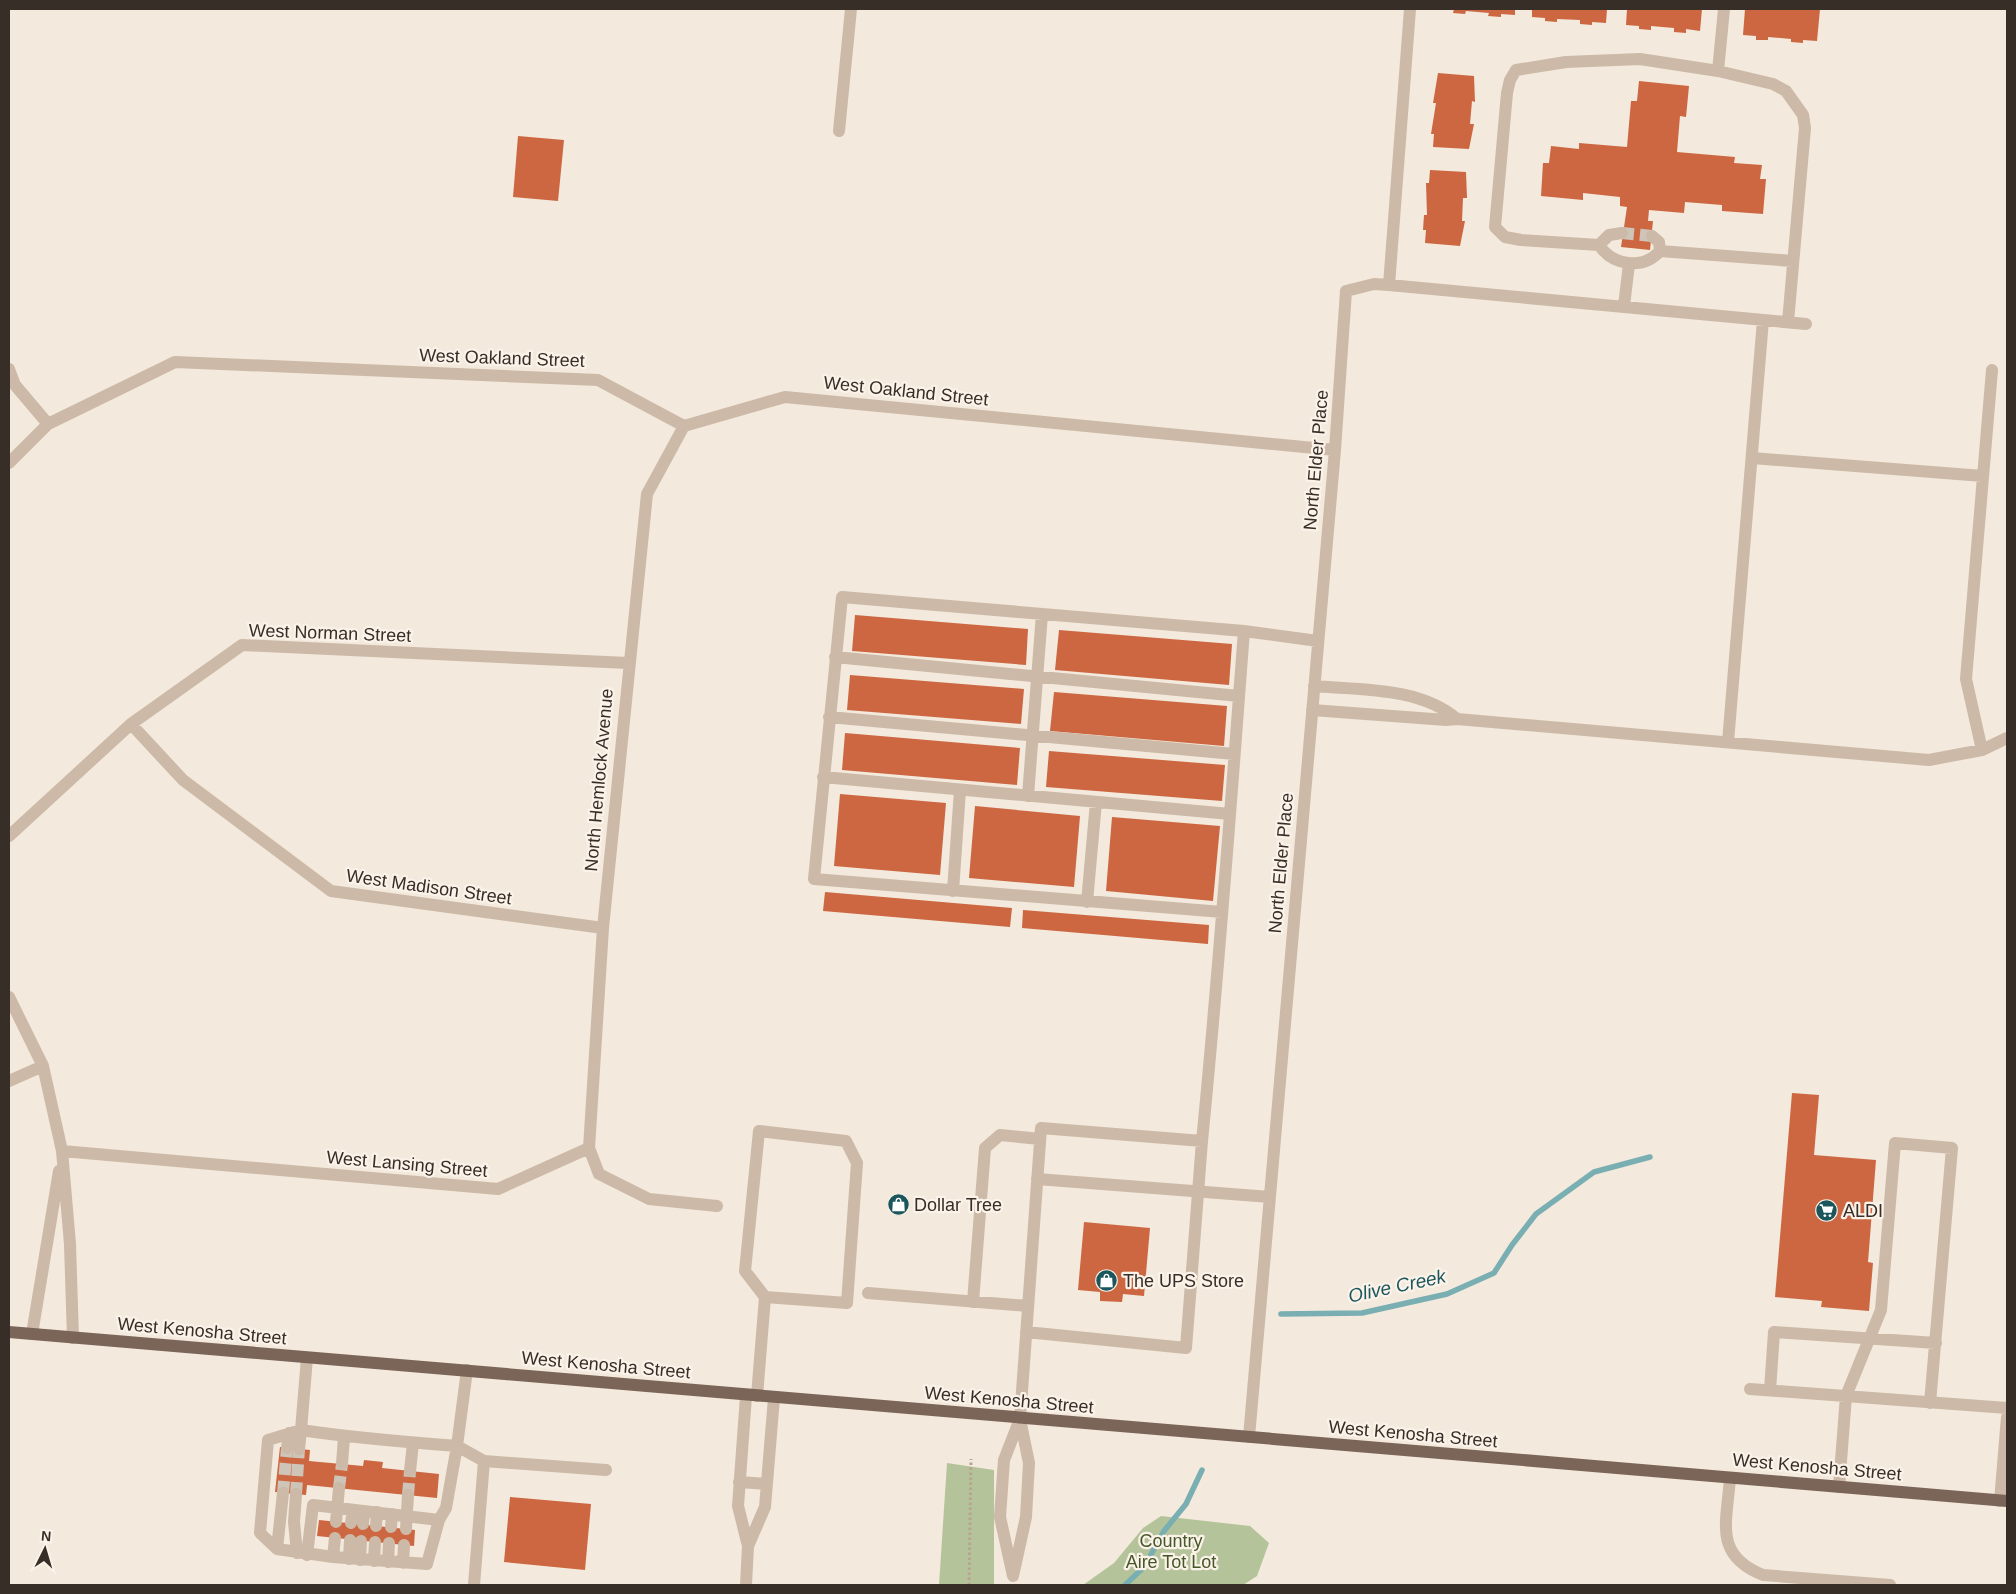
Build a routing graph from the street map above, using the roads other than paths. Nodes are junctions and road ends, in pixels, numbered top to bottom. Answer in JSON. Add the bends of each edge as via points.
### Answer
{"nodes":[{"id":1,"x":851,"y":9,"type":"edge"},
{"id":2,"x":1410,"y":9,"type":"edge"},
{"id":3,"x":1724,"y":9,"type":"edge"},
{"id":4,"x":1718,"y":71,"type":"junction"},
{"id":5,"x":839,"y":131,"type":"dead end"},
{"id":6,"x":1622,"y":233,"type":"tunnel mouth"},
{"id":7,"x":1652,"y":236,"type":"dead end"},
{"id":8,"x":1599,"y":245,"type":"junction"},
{"id":9,"x":1660,"y":251,"type":"junction"},
{"id":10,"x":1794,"y":262,"type":"junction"},
{"id":11,"x":1629,"y":264,"type":"junction"},
{"id":12,"x":1389,"y":285,"type":"junction"},
{"id":13,"x":1624,"y":306,"type":"junction"},
{"id":14,"x":1763,"y":320,"type":"junction"},
{"id":15,"x":1788,"y":322,"type":"junction"},
{"id":16,"x":1806,"y":324,"type":"dead end"},
{"id":17,"x":9,"y":369,"type":"edge"},
{"id":18,"x":1992,"y":370,"type":"dead end"},
{"id":19,"x":48,"y":424,"type":"junction"},
{"id":20,"x":684,"y":426,"type":"junction"},
{"id":21,"x":1335,"y":450,"type":"junction"},
{"id":22,"x":1752,"y":458,"type":"junction"},
{"id":23,"x":9,"y":463,"type":"edge"},
{"id":24,"x":1983,"y":476,"type":"junction"},
{"id":25,"x":1042,"y":614,"type":"junction"},
{"id":26,"x":1244,"y":631,"type":"junction"},
{"id":27,"x":1318,"y":641,"type":"junction"},
{"id":28,"x":835,"y":657,"type":"junction"},
{"id":29,"x":628,"y":662,"type":"junction"},
{"id":30,"x":1037,"y":676,"type":"junction"},
{"id":31,"x":1314,"y":686,"type":"junction"},
{"id":32,"x":1371,"y":691,"type":"junction"},
{"id":33,"x":1239,"y":696,"type":"junction"},
{"id":34,"x":1312,"y":710,"type":"junction"},
{"id":35,"x":1370,"y":714,"type":"junction"},
{"id":36,"x":829,"y":717,"type":"junction"},
{"id":37,"x":1458,"y":719,"type":"junction"},
{"id":38,"x":131,"y":724,"type":"junction"},
{"id":39,"x":1033,"y":735,"type":"junction"},
{"id":40,"x":2007,"y":738,"type":"edge"},
{"id":41,"x":1728,"y":742,"type":"junction"},
{"id":42,"x":1982,"y":750,"type":"junction"},
{"id":43,"x":1234,"y":754,"type":"junction"},
{"id":44,"x":823,"y":777,"type":"junction"},
{"id":45,"x":960,"y":790,"type":"junction"},
{"id":46,"x":1028,"y":796,"type":"junction"},
{"id":47,"x":1096,"y":802,"type":"junction"},
{"id":48,"x":1230,"y":814,"type":"junction"},
{"id":49,"x":9,"y":836,"type":"edge"},
{"id":50,"x":952,"y":891,"type":"junction"},
{"id":51,"x":1087,"y":902,"type":"junction"},
{"id":52,"x":1222,"y":912,"type":"junction"},
{"id":53,"x":603,"y":928,"type":"junction"},
{"id":54,"x":9,"y":997,"type":"edge"},
{"id":55,"x":43,"y":1066,"type":"junction"},
{"id":56,"x":9,"y":1081,"type":"edge"},
{"id":57,"x":1040,"y":1139,"type":"junction"},
{"id":58,"x":1202,"y":1141,"type":"junction"},
{"id":59,"x":589,"y":1148,"type":"junction"},
{"id":60,"x":62,"y":1151,"type":"junction"},
{"id":61,"x":1037,"y":1179,"type":"junction"},
{"id":62,"x":1199,"y":1191,"type":"junction"},
{"id":63,"x":1270,"y":1197,"type":"junction"},
{"id":64,"x":717,"y":1206,"type":"dead end"},
{"id":65,"x":868,"y":1293,"type":"dead end"},
{"id":66,"x":765,"y":1297,"type":"junction"},
{"id":67,"x":973,"y":1302,"type":"junction"},
{"id":68,"x":1028,"y":1306,"type":"junction"},
{"id":69,"x":9,"y":1332,"type":"edge"},
{"id":70,"x":1026,"y":1332,"type":"junction"},
{"id":71,"x":32,"y":1334,"type":"junction"},
{"id":72,"x":73,"y":1338,"type":"junction"},
{"id":73,"x":1870,"y":1338,"type":"junction"},
{"id":74,"x":1936,"y":1343,"type":"junction"},
{"id":75,"x":307,"y":1358,"type":"junction"},
{"id":76,"x":467,"y":1370,"type":"junction"},
{"id":77,"x":1750,"y":1389,"type":"dead end"},
{"id":78,"x":1770,"y":1390,"type":"junction"},
{"id":79,"x":752,"y":1396,"type":"junction"},
{"id":80,"x":1846,"y":1396,"type":"junction"},
{"id":81,"x":774,"y":1398,"type":"junction"},
{"id":82,"x":1930,"y":1403,"type":"junction"},
{"id":83,"x":2007,"y":1408,"type":"edge"},
{"id":84,"x":2007,"y":1417,"type":"edge"},
{"id":85,"x":1020,"y":1419,"type":"junction"},
{"id":86,"x":295,"y":1431,"type":"junction"},
{"id":87,"x":344,"y":1437,"type":"junction"},
{"id":88,"x":1249,"y":1437,"type":"junction"},
{"id":89,"x":413,"y":1443,"type":"junction"},
{"id":90,"x":457,"y":1446,"type":"junction"},
{"id":91,"x":293,"y":1448,"type":"tunnel mouth"},
{"id":92,"x":484,"y":1461,"type":"junction"},
{"id":93,"x":342,"y":1464,"type":"tunnel mouth"},
{"id":94,"x":606,"y":1470,"type":"dead end"},
{"id":95,"x":410,"y":1471,"type":"tunnel mouth"},
{"id":96,"x":1730,"y":1478,"type":"junction"},
{"id":97,"x":740,"y":1482,"type":"junction"},
{"id":98,"x":767,"y":1484,"type":"junction"},
{"id":99,"x":1839,"y":1487,"type":"junction"},
{"id":100,"x":339,"y":1488,"type":"tunnel mouth"},
{"id":101,"x":283,"y":1493,"type":"tunnel mouth"},
{"id":102,"x":296,"y":1494,"type":"tunnel mouth"},
{"id":103,"x":408,"y":1495,"type":"tunnel mouth"},
{"id":104,"x":2004,"y":1501,"type":"edge"},
{"id":105,"x":365,"y":1511,"type":"junction"},
{"id":106,"x":392,"y":1514,"type":"junction"},
{"id":107,"x":337,"y":1515,"type":"junction"},
{"id":108,"x":439,"y":1520,"type":"junction"},
{"id":109,"x":406,"y":1522,"type":"junction"},
{"id":110,"x":357,"y":1524,"type":"dead end"},
{"id":111,"x":376,"y":1526,"type":"dead end"},
{"id":112,"x":391,"y":1527,"type":"dead end"},
{"id":113,"x":335,"y":1538,"type":"dead end"},
{"id":114,"x":356,"y":1540,"type":"dead end"},
{"id":115,"x":375,"y":1542,"type":"dead end"},
{"id":116,"x":389,"y":1543,"type":"dead end"},
{"id":117,"x":404,"y":1545,"type":"dead end"},
{"id":118,"x":748,"y":1546,"type":"junction"},
{"id":119,"x":277,"y":1549,"type":"junction"},
{"id":120,"x":302,"y":1554,"type":"junction"},
{"id":121,"x":333,"y":1558,"type":"junction"},
{"id":122,"x":355,"y":1560,"type":"junction"},
{"id":123,"x":374,"y":1561,"type":"junction"},
{"id":124,"x":388,"y":1562,"type":"junction"},
{"id":125,"x":403,"y":1563,"type":"junction"},
{"id":126,"x":1014,"y":1581,"type":"edge"},
{"id":127,"x":1818,"y":1582,"type":"edge"},
{"id":128,"x":474,"y":1585,"type":"edge"},
{"id":129,"x":746,"y":1585,"type":"edge"},
{"id":130,"x":1890,"y":1585,"type":"edge"}],
"edges":[{"from":1,"to":5,"type":"street"},
{"from":2,"to":12,"type":"street"},
{"from":3,"to":4,"type":"street"},
{"from":4,"to":8,"type":"street","via":[[1640,59],[1566,62],[1516,70],[1507,93],[1495,227],[1505,237],[1521,240]]},
{"from":4,"to":10,"type":"street","via":[[1773,84],[1786,91],[1803,115],[1805,128]]},
{"from":6,"to":8,"type":"street","via":[[1609,235]]},
{"from":7,"to":9,"type":"street","via":[[1659,242]]},
{"from":8,"to":11,"type":"street","via":[[1617,261]]},
{"from":9,"to":10,"type":"street"},
{"from":9,"to":11,"type":"street","via":[[1654,258]]},
{"from":10,"to":15,"type":"street"},
{"from":11,"to":13,"type":"street"},
{"from":12,"to":13,"type":"street"},
{"from":12,"to":21,"type":"street","name":"North Elder Place","via":[[1374,284],[1346,291]]},
{"from":13,"to":14,"type":"street"},
{"from":14,"to":15,"type":"street"},
{"from":14,"to":22,"type":"street"},
{"from":15,"to":16,"type":"street"},
{"from":17,"to":19,"type":"street","via":[[15,385]]},
{"from":18,"to":24,"type":"street"},
{"from":19,"to":20,"type":"street","name":"West Oakland Street","via":[[175,362],[598,380]]},
{"from":19,"to":23,"type":"street","name":"West Oakland Street"},
{"from":20,"to":21,"type":"street","name":"West Oakland Street","via":[[785,397]]},
{"from":20,"to":29,"type":"street","name":"North Hemlock Avenue","via":[[647,494]]},
{"from":21,"to":27,"type":"street","name":"North Elder Place"},
{"from":22,"to":24,"type":"street"},
{"from":22,"to":41,"type":"street"},
{"from":24,"to":42,"type":"street","via":[[1966,679]]},
{"from":25,"to":26,"type":"street"},
{"from":25,"to":28,"type":"street","via":[[842,596]]},
{"from":25,"to":30,"type":"street"},
{"from":26,"to":27,"type":"street"},
{"from":26,"to":33,"type":"street"},
{"from":27,"to":31,"type":"street","name":"North Elder Place"},
{"from":28,"to":30,"type":"street"},
{"from":28,"to":36,"type":"street"},
{"from":29,"to":38,"type":"street","name":"West Norman Street","via":[[242,645]]},
{"from":29,"to":53,"type":"street","name":"North Hemlock Avenue"},
{"from":30,"to":33,"type":"street"},
{"from":30,"to":39,"type":"street"},
{"from":31,"to":32,"type":"street"},
{"from":31,"to":34,"type":"street","name":"North Elder Place"},
{"from":32,"to":35,"type":"street"},
{"from":32,"to":37,"type":"street","via":[[1404,694],[1447,710]]},
{"from":33,"to":43,"type":"street"},
{"from":34,"to":35,"type":"street"},
{"from":34,"to":63,"type":"street","name":"North Elder Place"},
{"from":35,"to":37,"type":"street"},
{"from":36,"to":39,"type":"street"},
{"from":36,"to":44,"type":"street"},
{"from":37,"to":41,"type":"street"},
{"from":38,"to":49,"type":"street","name":"West Norman Street"},
{"from":38,"to":53,"type":"street","name":"West Madison Street","via":[[183,780],[331,891]]},
{"from":39,"to":43,"type":"street"},
{"from":39,"to":46,"type":"street"},
{"from":40,"to":42,"type":"street"},
{"from":41,"to":42,"type":"street","via":[[1929,760]]},
{"from":43,"to":48,"type":"street"},
{"from":44,"to":45,"type":"street"},
{"from":44,"to":50,"type":"street","via":[[814,879]]},
{"from":45,"to":46,"type":"street"},
{"from":45,"to":50,"type":"street"},
{"from":46,"to":47,"type":"street"},
{"from":47,"to":48,"type":"street"},
{"from":47,"to":51,"type":"street"},
{"from":48,"to":52,"type":"street"},
{"from":50,"to":51,"type":"street"},
{"from":51,"to":52,"type":"street"},
{"from":52,"to":58,"type":"street"},
{"from":53,"to":59,"type":"street","name":"North Hemlock Avenue"},
{"from":54,"to":55,"type":"street"},
{"from":55,"to":56,"type":"street"},
{"from":55,"to":60,"type":"street"},
{"from":57,"to":58,"type":"street","via":[[1041,1128]]},
{"from":57,"to":61,"type":"street"},
{"from":57,"to":67,"type":"street","via":[[1000,1135],[985,1148]]},
{"from":58,"to":62,"type":"street"},
{"from":59,"to":60,"type":"street","name":"West Lansing Street","via":[[498,1189]]},
{"from":59,"to":64,"type":"street","via":[[599,1174],[649,1199]]},
{"from":60,"to":71,"type":"street"},
{"from":60,"to":72,"type":"street","via":[[70,1244]]},
{"from":61,"to":62,"type":"street"},
{"from":61,"to":68,"type":"street"},
{"from":62,"to":63,"type":"street"},
{"from":62,"to":70,"type":"street","via":[[1186,1348]]},
{"from":63,"to":88,"type":"street","name":"North Elder Place"},
{"from":65,"to":67,"type":"street"},
{"from":66,"to":66,"type":"street","via":[[847,1303],[857,1163],[846,1141],[759,1131],[745,1271]]},
{"from":66,"to":79,"type":"street"},
{"from":67,"to":68,"type":"street"},
{"from":68,"to":70,"type":"street"},
{"from":69,"to":71,"type":"main road","name":"West Kenosha Street"},
{"from":70,"to":85,"type":"street"},
{"from":71,"to":72,"type":"main road","name":"West Kenosha Street"},
{"from":72,"to":75,"type":"main road","name":"West Kenosha Street"},
{"from":73,"to":74,"type":"street"},
{"from":73,"to":74,"type":"street","via":[[1881,1310],[1895,1143],[1952,1148]]},
{"from":73,"to":78,"type":"street","via":[[1774,1332]]},
{"from":73,"to":80,"type":"street"},
{"from":74,"to":82,"type":"street"},
{"from":75,"to":76,"type":"main road","name":"West Kenosha Street"},
{"from":75,"to":86,"type":"street"},
{"from":76,"to":79,"type":"main road","name":"West Kenosha Street"},
{"from":76,"to":90,"type":"street"},
{"from":77,"to":78,"type":"street"},
{"from":78,"to":80,"type":"street"},
{"from":79,"to":81,"type":"main road","name":"West Kenosha Street"},
{"from":79,"to":97,"type":"street"},
{"from":80,"to":82,"type":"street"},
{"from":80,"to":99,"type":"street"},
{"from":81,"to":85,"type":"main road","name":"West Kenosha Street"},
{"from":81,"to":98,"type":"street"},
{"from":82,"to":83,"type":"street"},
{"from":84,"to":104,"type":"street"},
{"from":85,"to":88,"type":"main road","name":"West Kenosha Street"},
{"from":85,"to":126,"type":"street","via":[[1029,1463],[1026,1518]]},
{"from":85,"to":126,"type":"street","via":[[1004,1460],[1000,1517]]},
{"from":86,"to":87,"type":"street"},
{"from":86,"to":91,"type":"street"},
{"from":86,"to":119,"type":"street","via":[[268,1440],[260,1533]]},
{"from":87,"to":89,"type":"street"},
{"from":87,"to":93,"type":"street"},
{"from":88,"to":96,"type":"main road","name":"West Kenosha Street"},
{"from":89,"to":90,"type":"street"},
{"from":89,"to":95,"type":"street"},
{"from":90,"to":92,"type":"street"},
{"from":90,"to":108,"type":"street","via":[[446,1508]]},
{"from":92,"to":94,"type":"street"},
{"from":92,"to":128,"type":"street"},
{"from":96,"to":99,"type":"main road","name":"West Kenosha Street"},
{"from":96,"to":127,"type":"street","via":[[1726,1525],[1734,1558],[1745,1568],[1763,1575]]},
{"from":97,"to":98,"type":"street"},
{"from":97,"to":118,"type":"street","via":[[738,1506]]},
{"from":98,"to":118,"type":"street","via":[[765,1508]]},
{"from":99,"to":104,"type":"main road","name":"West Kenosha Street"},
{"from":100,"to":107,"type":"street"},
{"from":101,"to":119,"type":"street"},
{"from":102,"to":120,"type":"street","via":[[294,1522]]},
{"from":103,"to":109,"type":"street"},
{"from":105,"to":106,"type":"street"},
{"from":105,"to":107,"type":"street"},
{"from":105,"to":110,"type":"street"},
{"from":105,"to":111,"type":"street"},
{"from":106,"to":109,"type":"street"},
{"from":106,"to":112,"type":"street"},
{"from":107,"to":120,"type":"street","via":[[313,1505]]},
{"from":108,"to":109,"type":"street"},
{"from":108,"to":125,"type":"street","via":[[427,1564]]},
{"from":113,"to":121,"type":"street"},
{"from":114,"to":122,"type":"street"},
{"from":115,"to":123,"type":"street"},
{"from":116,"to":124,"type":"street"},
{"from":117,"to":125,"type":"street"},
{"from":118,"to":129,"type":"street"},
{"from":119,"to":120,"type":"street"},
{"from":120,"to":121,"type":"street"},
{"from":121,"to":122,"type":"street"},
{"from":122,"to":123,"type":"street"},
{"from":123,"to":124,"type":"street"},
{"from":124,"to":125,"type":"street"},
{"from":127,"to":130,"type":"street"}]}
